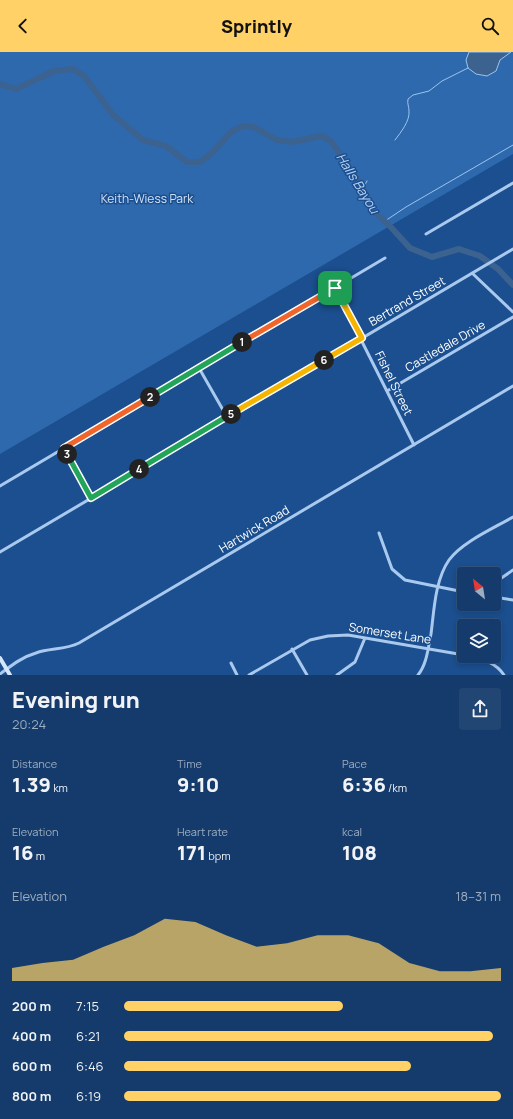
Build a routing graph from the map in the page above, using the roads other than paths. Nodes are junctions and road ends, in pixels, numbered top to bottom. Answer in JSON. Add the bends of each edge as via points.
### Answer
{"nodes":[{"id":1,"x":512,"y":185,"type":"edge"},
{"id":2,"x":426,"y":234,"type":"dead end"},
{"id":3,"x":513,"y":249,"type":"edge"},
{"id":4,"x":384,"y":258,"type":"dead end"},
{"id":5,"x":472,"y":273,"type":"junction"},
{"id":6,"x":335,"y":288,"type":"junction"},
{"id":7,"x":513,"y":312,"type":"edge"},
{"id":8,"x":513,"y":317,"type":"edge"},
{"id":9,"x":362,"y":338,"type":"junction"},
{"id":10,"x":199,"y":368,"type":"junction"},
{"id":11,"x":513,"y":386,"type":"edge"},
{"id":12,"x":386,"y":391,"type":"junction"},
{"id":13,"x":227,"y":417,"type":"junction"},
{"id":14,"x":414,"y":444,"type":"junction"},
{"id":15,"x":64,"y":448,"type":"junction"},
{"id":16,"x":0,"y":486,"type":"edge"},
{"id":17,"x":91,"y":498,"type":"junction"},
{"id":18,"x":513,"y":517,"type":"edge"},
{"id":19,"x":379,"y":533,"type":"dead end"},
{"id":20,"x":0,"y":552,"type":"edge"},
{"id":21,"x":513,"y":570,"type":"edge"},
{"id":22,"x":501,"y":578,"type":"edge"},
{"id":23,"x":438,"y":587,"type":"junction"},
{"id":24,"x":457,"y":591,"type":"edge"},
{"id":25,"x":501,"y":598,"type":"edge"},
{"id":26,"x":513,"y":600,"type":"edge"},
{"id":27,"x":365,"y":638,"type":"junction"},
{"id":28,"x":292,"y":649,"type":"junction"},
{"id":29,"x":428,"y":649,"type":"junction"},
{"id":30,"x":457,"y":654,"type":"edge"},
{"id":31,"x":0,"y":658,"type":"edge"},
{"id":32,"x":231,"y":663,"type":"dead end"},
{"id":33,"x":491,"y":663,"type":"edge"},
{"id":34,"x":6,"y":669,"type":"junction"},
{"id":35,"x":0,"y":674,"type":"edge"},
{"id":36,"x":10,"y":675,"type":"edge"},
{"id":37,"x":237,"y":675,"type":"edge"},
{"id":38,"x":249,"y":675,"type":"edge"},
{"id":39,"x":307,"y":675,"type":"edge"},
{"id":40,"x":337,"y":675,"type":"edge"},
{"id":41,"x":418,"y":675,"type":"edge"},
{"id":42,"x":504,"y":675,"type":"edge"}],
"edges":[{"from":1,"to":2,"type":"street"},
{"from":3,"to":5,"type":"street","name":"Bertrand Street"},
{"from":4,"to":6,"type":"street"},
{"from":5,"to":7,"type":"street"},
{"from":5,"to":9,"type":"street","name":"Bertrand Street"},
{"from":6,"to":9,"type":"street","name":"Fishel Street"},
{"from":6,"to":10,"type":"street"},
{"from":8,"to":12,"type":"street","name":"Castledale Drive"},
{"from":9,"to":12,"type":"street","name":"Fishel Street"},
{"from":9,"to":13,"type":"street","name":"Bertrand Street"},
{"from":10,"to":13,"type":"street"},
{"from":10,"to":15,"type":"street"},
{"from":11,"to":14,"type":"street","name":"Hartwick Road"},
{"from":12,"to":14,"type":"street","name":"Fishel Street"},
{"from":13,"to":17,"type":"street","name":"Bertrand Street"},
{"from":14,"to":34,"type":"street","name":"Hartwick Road","via":[[79,643],[66,648],[34,653]]},
{"from":15,"to":16,"type":"street"},
{"from":15,"to":17,"type":"street"},
{"from":17,"to":20,"type":"street","name":"Bertrand Street"},
{"from":18,"to":23,"type":"street","via":[[452,555]]},
{"from":19,"to":23,"type":"street","via":[[392,569],[397,574],[410,582]]},
{"from":21,"to":22,"type":"street"},
{"from":23,"to":24,"type":"street"},
{"from":23,"to":29,"type":"street"},
{"from":25,"to":26,"type":"street"},
{"from":27,"to":28,"type":"street","name":"Somerset Lane","via":[[348,635],[328,636],[310,640]]},
{"from":27,"to":29,"type":"street","name":"Somerset Lane"},
{"from":27,"to":40,"type":"street","via":[[354,662]]},
{"from":28,"to":38,"type":"street","name":"Somerset Lane"},
{"from":28,"to":39,"type":"street"},
{"from":29,"to":30,"type":"street","name":"Somerset Lane"},
{"from":29,"to":41,"type":"street","via":[[424,666]]},
{"from":31,"to":34,"type":"main road"},
{"from":32,"to":37,"type":"street"},
{"from":33,"to":42,"type":"street"},
{"from":34,"to":35,"type":"street","name":"Hartwick Road"},
{"from":34,"to":36,"type":"main road"}]}
